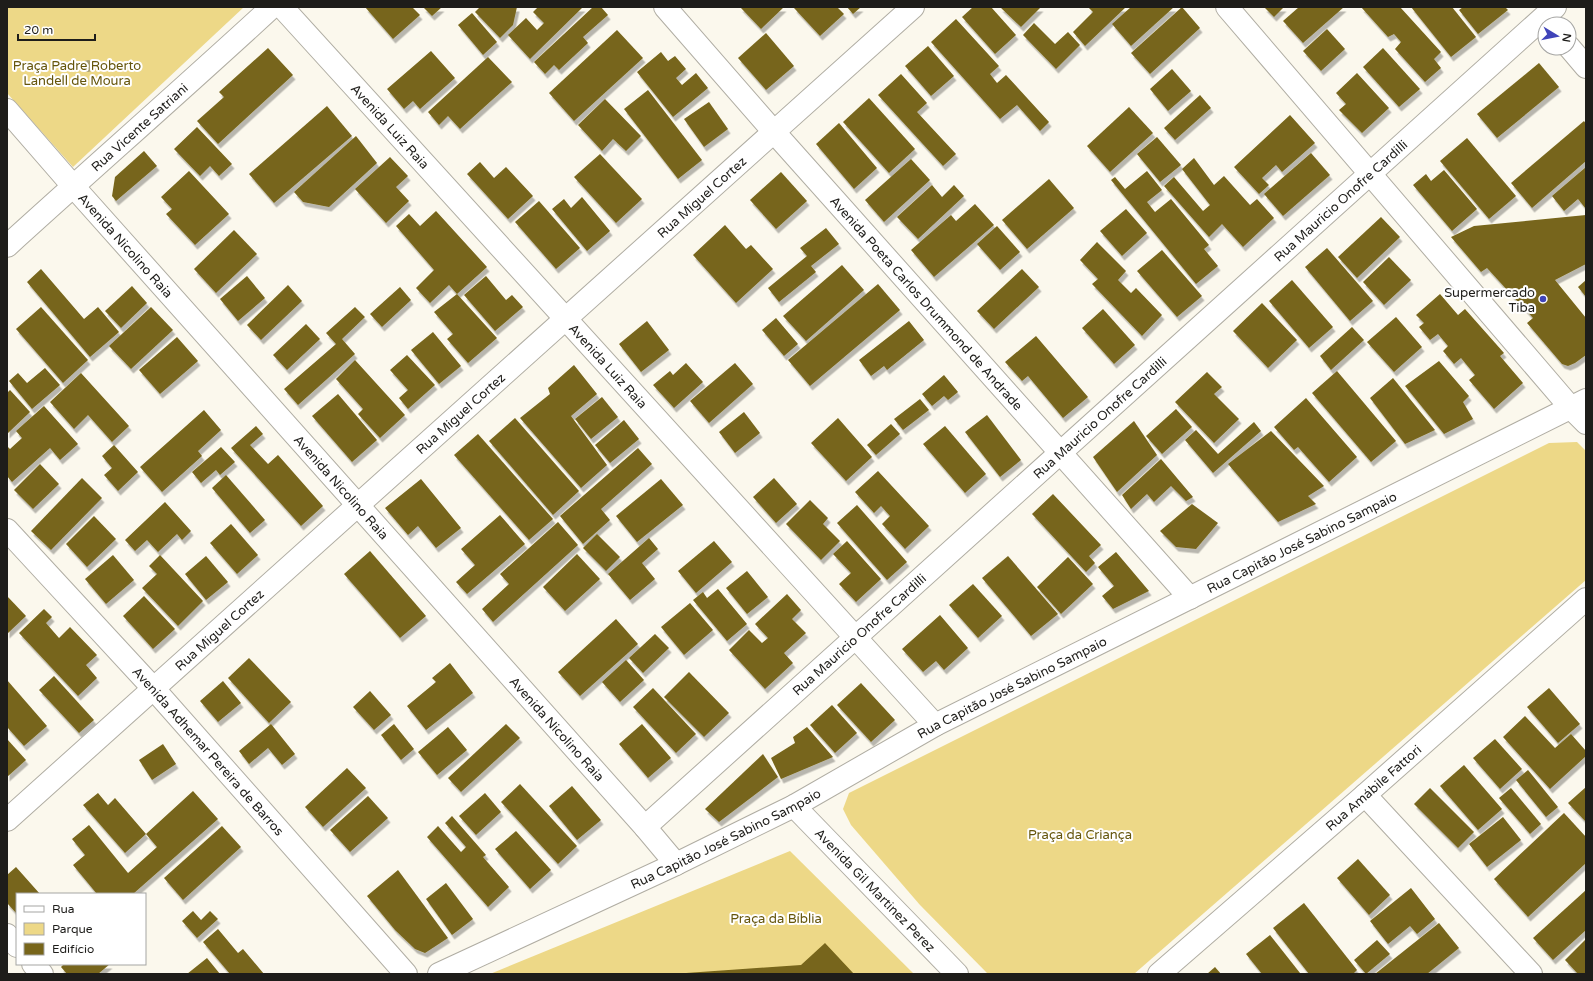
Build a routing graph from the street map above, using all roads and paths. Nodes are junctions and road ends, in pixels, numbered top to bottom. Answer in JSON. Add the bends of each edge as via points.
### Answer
{"nodes":[{"id":1,"x":272,"y":7,"type":"edge"},
{"id":2,"x":282,"y":7,"type":"edge"},
{"id":3,"x":665,"y":7,"type":"edge"},
{"id":4,"x":913,"y":7,"type":"edge"},
{"id":5,"x":1227,"y":7,"type":"edge"},
{"id":6,"x":1537,"y":27,"type":"edge"},
{"id":7,"x":1577,"y":56,"type":"edge"},
{"id":8,"x":1586,"y":67,"type":"edge"},
{"id":9,"x":7,"y":110,"type":"edge"},
{"id":10,"x":774,"y":132,"type":"junction"},
{"id":11,"x":1370,"y":174,"type":"junction"},
{"id":12,"x":72,"y":186,"type":"junction"},
{"id":13,"x":7,"y":246,"type":"edge"},
{"id":14,"x":566,"y":318,"type":"junction"},
{"id":15,"x":1581,"y":411,"type":"edge"},
{"id":16,"x":1060,"y":454,"type":"junction"},
{"id":17,"x":357,"y":505,"type":"junction"},
{"id":18,"x":7,"y":530,"type":"edge"},
{"id":19,"x":1190,"y":598,"type":"junction"},
{"id":20,"x":1586,"y":599,"type":"edge"},
{"id":21,"x":856,"y":637,"type":"junction"},
{"id":22,"x":153,"y":688,"type":"junction"},
{"id":23,"x":934,"y":725,"type":"junction"},
{"id":24,"x":1365,"y":795,"type":"junction"},
{"id":25,"x":794,"y":806,"type":"junction"},
{"id":26,"x":7,"y":820,"type":"edge"},
{"id":27,"x":645,"y":827,"type":"junction"},
{"id":28,"x":676,"y":864,"type":"junction"},
{"id":29,"x":7,"y":935,"type":"edge"},
{"id":30,"x":16,"y":945,"type":"edge"},
{"id":31,"x":34,"y":965,"type":"edge"},
{"id":32,"x":42,"y":974,"type":"edge"},
{"id":33,"x":406,"y":974,"type":"edge"},
{"id":34,"x":438,"y":974,"type":"edge"},
{"id":35,"x":957,"y":974,"type":"edge"},
{"id":36,"x":1159,"y":974,"type":"edge"},
{"id":37,"x":1531,"y":974,"type":"edge"}],
"edges":[{"from":1,"to":12,"type":"street","name":"Rua Vicente Satriani"},
{"from":2,"to":14,"type":"street","name":"Avenida Luiz Raia"},
{"from":3,"to":10,"type":"street","name":"Avenida Poeta Carlos Drummond de Andrade"},
{"from":4,"to":10,"type":"street","name":"Rua Miguel Cortez"},
{"from":5,"to":11,"type":"street"},
{"from":6,"to":11,"type":"street","name":"Rua Mauricio Onofre Cardilli"},
{"from":7,"to":8,"type":"street"},
{"from":9,"to":12,"type":"street","name":"Avenida Nicolino Raia"},
{"from":10,"to":14,"type":"street","name":"Rua Miguel Cortez"},
{"from":10,"to":16,"type":"street","name":"Avenida Poeta Carlos Drummond de Andrade"},
{"from":11,"to":15,"type":"street"},
{"from":11,"to":16,"type":"street","name":"Rua Mauricio Onofre Cardilli"},
{"from":12,"to":13,"type":"street","name":"Rua Vicente Satriani"},
{"from":12,"to":17,"type":"street","name":"Avenida Nicolino Raia"},
{"from":14,"to":17,"type":"street","name":"Rua Miguel Cortez"},
{"from":14,"to":21,"type":"street","name":"Avenida Luiz Raia"},
{"from":15,"to":19,"type":"street","name":"Rua Capitão José Sabino Sampaio"},
{"from":16,"to":19,"type":"street","name":"Avenida Poeta Carlos Drummond de Andrade"},
{"from":16,"to":21,"type":"street","name":"Rua Mauricio Onofre Cardilli"},
{"from":17,"to":22,"type":"street","name":"Rua Miguel Cortez"},
{"from":17,"to":27,"type":"street","name":"Avenida Nicolino Raia"},
{"from":18,"to":22,"type":"street","name":"Avenida Adhemar Pereira de Barros"},
{"from":19,"to":23,"type":"street","name":"Rua Capitão José Sabino Sampaio"},
{"from":20,"to":24,"type":"street","name":"Rua Amábile Fattori"},
{"from":21,"to":23,"type":"street","name":"Avenida Luiz Raia"},
{"from":21,"to":27,"type":"street","name":"Rua Mauricio Onofre Cardilli"},
{"from":22,"to":26,"type":"street","name":"Rua Miguel Cortez"},
{"from":22,"to":33,"type":"street","name":"Avenida Adhemar Pereira de Barros"},
{"from":23,"to":25,"type":"street","name":"Rua Capitão José Sabino Sampaio"},
{"from":24,"to":36,"type":"street","name":"Rua Amábile Fattori"},
{"from":24,"to":37,"type":"street"},
{"from":25,"to":28,"type":"street","name":"Rua Capitão José Sabino Sampaio"},
{"from":25,"to":35,"type":"street","name":"Avenida Gil Martinez Perez"},
{"from":27,"to":28,"type":"street","name":"Avenida Nicolino Raia"},
{"from":28,"to":34,"type":"street","name":"Rua Capitão José Sabino Sampaio"},
{"from":29,"to":30,"type":"street"},
{"from":31,"to":32,"type":"street"}]}
